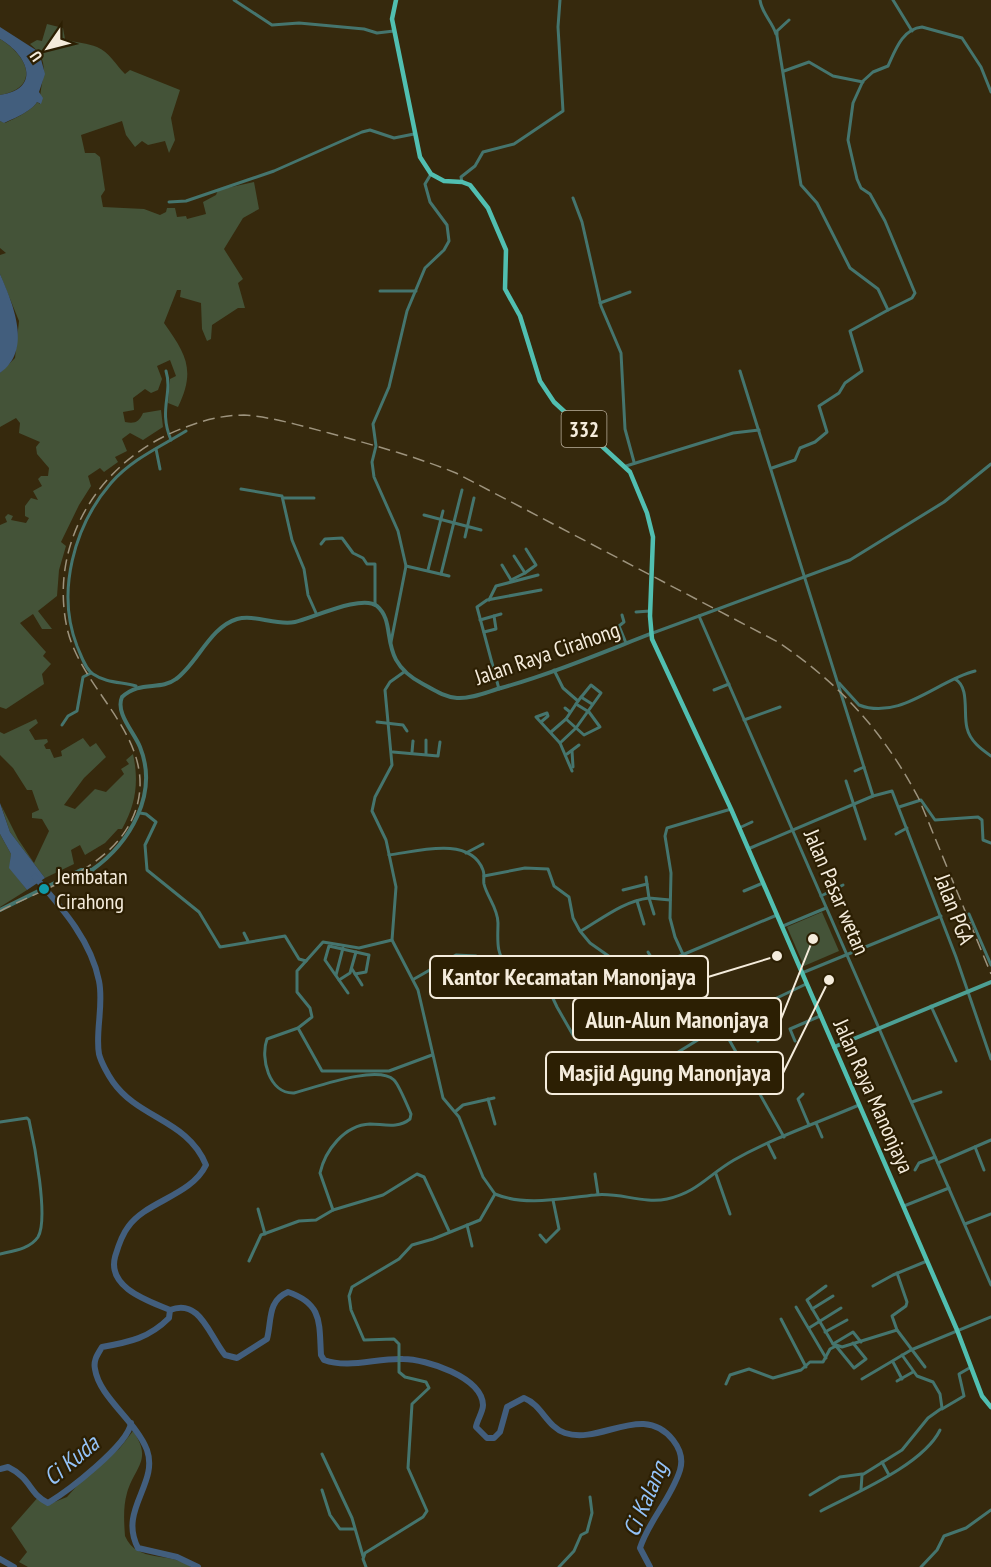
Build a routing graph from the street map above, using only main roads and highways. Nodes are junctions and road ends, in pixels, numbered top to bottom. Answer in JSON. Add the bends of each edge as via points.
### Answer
{"nodes":[{"id":1,"x":396,"y":0,"type":"edge"},
{"id":2,"x":991,"y":982,"type":"edge"},
{"id":3,"x":834,"y":1047,"type":"junction"},
{"id":4,"x":991,"y":1407,"type":"edge"}],
"edges":[{"from":1,"to":3,"type":"main road","name":"Jalan Raya Manonjaya","number":"332","via":[[392,19],[420,157],[432,174],[444,181],[462,182],[474,188],[495,220],[507,256],[505,289],[520,316],[540,381],[554,402],[626,466],[639,492],[652,531],[654,554],[650,634],[731,808]]},
{"from":2,"to":3,"type":"main road"},
{"from":3,"to":4,"type":"main road","name":"Jalan Raya Manonjaya","via":[[982,1396]]}]}
